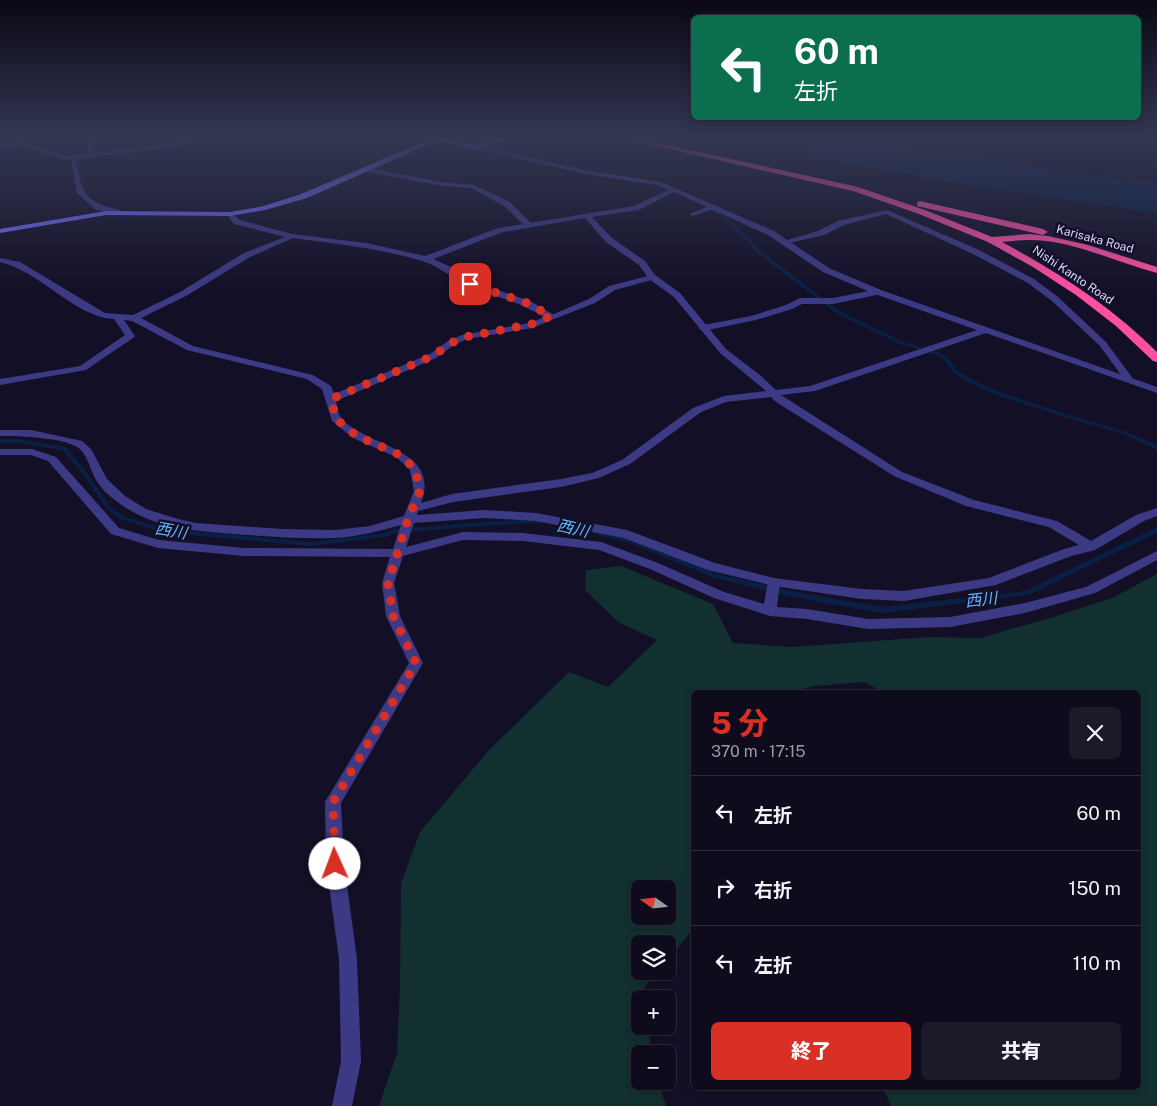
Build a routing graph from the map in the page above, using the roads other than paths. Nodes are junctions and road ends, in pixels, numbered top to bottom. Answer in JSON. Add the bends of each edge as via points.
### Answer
{"nodes":[{"id":1,"x":78,"y":189,"type":"edge"},
{"id":2,"x":319,"y":189,"type":"edge"},
{"id":3,"x":477,"y":189,"type":"edge"},
{"id":4,"x":676,"y":189,"type":"joint"},
{"id":5,"x":855,"y":189,"type":"joint"},
{"id":6,"x":715,"y":207,"type":"junction"},
{"id":7,"x":117,"y":212,"type":"junction"},
{"id":8,"x":230,"y":214,"type":"junction"},
{"id":9,"x":693,"y":214,"type":"dead end"},
{"id":10,"x":588,"y":217,"type":"junction"},
{"id":11,"x":530,"y":226,"type":"junction"},
{"id":12,"x":0,"y":231,"type":"edge"},
{"id":13,"x":292,"y":236,"type":"junction"},
{"id":14,"x":991,"y":240,"type":"junction"},
{"id":15,"x":785,"y":242,"type":"junction"},
{"id":16,"x":1085,"y":247,"type":"junction"},
{"id":17,"x":426,"y":259,"type":"junction"},
{"id":18,"x":0,"y":260,"type":"edge"},
{"id":19,"x":1157,"y":270,"type":"edge"},
{"id":20,"x":652,"y":277,"type":"junction"},
{"id":21,"x":878,"y":292,"type":"junction"},
{"id":22,"x":551,"y":316,"type":"junction"},
{"id":23,"x":118,"y":318,"type":"junction"},
{"id":24,"x":134,"y":318,"type":"junction"},
{"id":25,"x":703,"y":328,"type":"junction"},
{"id":26,"x":986,"y":330,"type":"junction"},
{"id":27,"x":1157,"y":358,"type":"edge"},
{"id":28,"x":1129,"y":380,"type":"junction"},
{"id":29,"x":0,"y":382,"type":"edge"},
{"id":30,"x":1157,"y":390,"type":"edge"},
{"id":31,"x":772,"y":392,"type":"junction"},
{"id":32,"x":331,"y":399,"type":"junction"},
{"id":33,"x":0,"y":433,"type":"edge"},
{"id":34,"x":0,"y":452,"type":"edge"},
{"id":35,"x":1157,"y":512,"type":"edge"},
{"id":36,"x":411,"y":514,"type":"junction"},
{"id":37,"x":1091,"y":547,"type":"junction"},
{"id":38,"x":398,"y":553,"type":"junction"},
{"id":39,"x":1157,"y":555,"type":"edge"},
{"id":40,"x":774,"y":582,"type":"junction"},
{"id":41,"x":770,"y":611,"type":"junction"},
{"id":42,"x":342,"y":1106,"type":"edge"}],
"edges":[{"from":1,"to":7,"type":"street","via":[[99,208]]},
{"from":2,"to":8,"type":"street","via":[[280,204]]},
{"from":3,"to":11,"type":"street","via":[[507,204]]},
{"from":4,"to":6,"type":"street"},
{"from":4,"to":10,"type":"street","via":[[636,208]]},
{"from":5,"to":14,"type":"highway","name":"Karisaka Road"},
{"from":5,"to":16,"type":"highway","via":[[1020,226]]},
{"from":6,"to":9,"type":"street"},
{"from":6,"to":15,"type":"street"},
{"from":7,"to":8,"type":"street"},
{"from":7,"to":12,"type":"street"},
{"from":8,"to":13,"type":"street","via":[[237,222]]},
{"from":10,"to":11,"type":"street"},
{"from":10,"to":20,"type":"street","via":[[609,240],[642,263]]},
{"from":11,"to":17,"type":"street","via":[[501,230]]},
{"from":13,"to":17,"type":"street","via":[[366,245]]},
{"from":13,"to":24,"type":"street","via":[[247,255],[183,294]]},
{"from":14,"to":16,"type":"highway","name":"Karisaka Road","via":[[1048,238]]},
{"from":14,"to":27,"type":"highway","name":"Nishi Kanto Road","via":[[1088,298]]},
{"from":15,"to":21,"type":"street","via":[[826,270]]},
{"from":15,"to":28,"type":"street","via":[[887,212],[1031,281],[1103,344]]},
{"from":16,"to":19,"type":"highway","name":"Karisaka Road"},
{"from":17,"to":22,"type":"street","via":[[470,284],[527,303]]},
{"from":18,"to":23,"type":"street","via":[[17,264],[103,316]]},
{"from":20,"to":22,"type":"street","via":[[612,288],[592,300]]},
{"from":20,"to":25,"type":"street","via":[[677,295]]},
{"from":21,"to":25,"type":"street","via":[[833,301],[800,301],[752,318]]},
{"from":21,"to":26,"type":"street"},
{"from":22,"to":32,"type":"street","via":[[532,324],[465,337],[433,356]]},
{"from":23,"to":24,"type":"street"},
{"from":23,"to":29,"type":"street","via":[[130,336],[83,368]]},
{"from":24,"to":32,"type":"street","via":[[190,348],[310,377],[327,388]]},
{"from":25,"to":31,"type":"street","via":[[724,351]]},
{"from":26,"to":28,"type":"street"},
{"from":26,"to":31,"type":"street","via":[[811,388]]},
{"from":28,"to":30,"type":"street"},
{"from":31,"to":36,"type":"street","via":[[724,399],[697,410],[626,462],[595,476],[452,498]]},
{"from":31,"to":37,"type":"street","via":[[898,474],[970,503],[1053,524]]},
{"from":32,"to":36,"type":"street","via":[[336,419],[357,436],[400,455],[415,469],[420,491]]},
{"from":33,"to":36,"type":"street","via":[[31,433],[78,443],[86,449],[102,481],[121,499],[142,512],[196,527],[335,534],[370,530]]},
{"from":34,"to":38,"type":"street","via":[[32,452],[52,459],[115,531],[158,544],[244,552]]},
{"from":35,"to":37,"type":"street","via":[[1140,518]]},
{"from":36,"to":38,"type":"street"},
{"from":36,"to":40,"type":"street","via":[[536,517],[604,529],[627,534],[712,567]]},
{"from":37,"to":40,"type":"street","via":[[1068,552],[992,582],[904,596],[862,594]]},
{"from":38,"to":41,"type":"street","via":[[463,536],[524,537],[601,546]]},
{"from":38,"to":42,"type":"street","via":[[388,583],[393,616],[416,663],[333,802],[335,864],[348,959],[351,1061]]},
{"from":39,"to":41,"type":"street","via":[[1090,590],[1025,608],[950,622],[868,624]]},
{"from":40,"to":41,"type":"street"}]}
